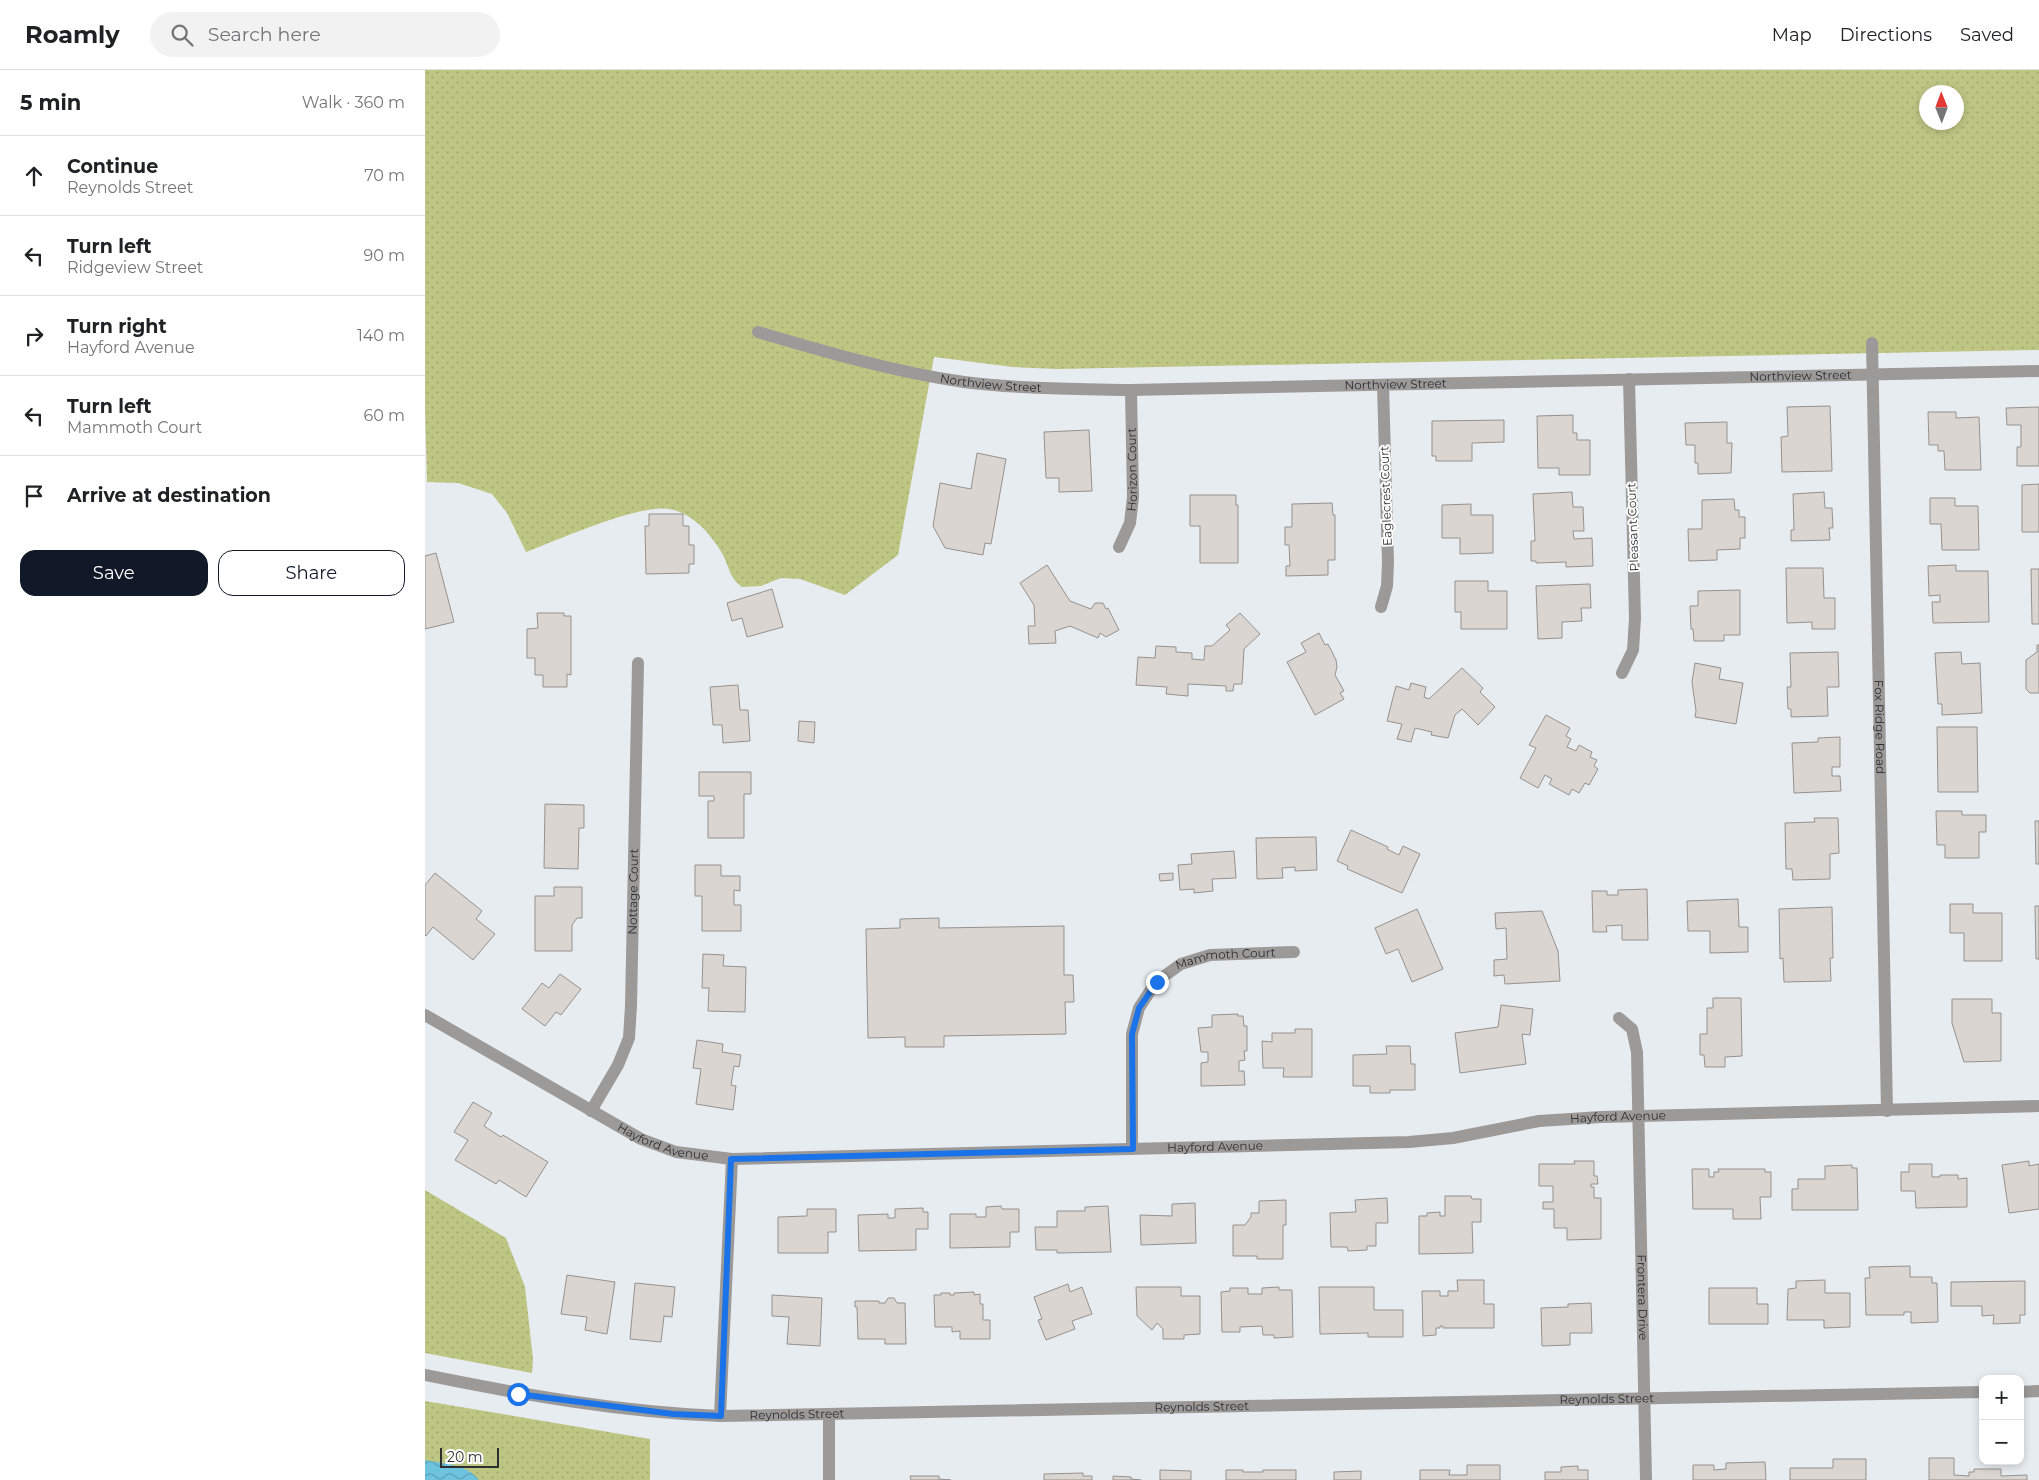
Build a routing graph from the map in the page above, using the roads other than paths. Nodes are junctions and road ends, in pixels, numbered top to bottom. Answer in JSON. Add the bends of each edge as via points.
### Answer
{"nodes":[{"id":1,"x":758,"y":332,"type":"dead end"},
{"id":2,"x":1871,"y":343,"type":"dead end"},
{"id":3,"x":2039,"y":371,"type":"edge"},
{"id":4,"x":1872,"y":374,"type":"junction"},
{"id":5,"x":1629,"y":379,"type":"junction"},
{"id":6,"x":1383,"y":384,"type":"junction"},
{"id":7,"x":1131,"y":390,"type":"junction"},
{"id":8,"x":1119,"y":547,"type":"dead end"},
{"id":9,"x":1381,"y":607,"type":"dead end"},
{"id":10,"x":638,"y":663,"type":"dead end"},
{"id":11,"x":1622,"y":673,"type":"dead end"},
{"id":12,"x":1294,"y":952,"type":"dead end"},
{"id":13,"x":425,"y":1015,"type":"edge"},
{"id":14,"x":1619,"y":1018,"type":"dead end"},
{"id":15,"x":2039,"y":1106,"type":"edge"},
{"id":16,"x":1887,"y":1111,"type":"junction"},
{"id":17,"x":591,"y":1112,"type":"junction"},
{"id":18,"x":1639,"y":1116,"type":"junction"},
{"id":19,"x":1133,"y":1149,"type":"junction"},
{"id":20,"x":731,"y":1159,"type":"junction"},
{"id":21,"x":425,"y":1374,"type":"edge"},
{"id":22,"x":2039,"y":1391,"type":"edge"},
{"id":23,"x":1979,"y":1392,"type":"edge"},
{"id":24,"x":2024,"y":1392,"type":"edge"},
{"id":25,"x":1645,"y":1399,"type":"junction"},
{"id":26,"x":829,"y":1415,"type":"junction"},
{"id":27,"x":721,"y":1416,"type":"junction"},
{"id":28,"x":829,"y":1480,"type":"edge"},
{"id":29,"x":1646,"y":1480,"type":"edge"}],
"edges":[{"from":1,"to":7,"type":"street","name":"Northview Street","via":[[853,360],[963,381],[1035,388]]},
{"from":2,"to":4,"type":"street","name":"Fox Ridge Road"},
{"from":3,"to":4,"type":"street","name":"Northview Street"},
{"from":4,"to":5,"type":"street","name":"Northview Street"},
{"from":4,"to":16,"type":"street","name":"Fox Ridge Road"},
{"from":5,"to":6,"type":"street","name":"Northview Street"},
{"from":5,"to":11,"type":"street","name":"Pleasant Court","via":[[1635,618],[1633,650]]},
{"from":6,"to":7,"type":"street","name":"Northview Street"},
{"from":6,"to":9,"type":"street","name":"Eaglecrest Court","via":[[1388,562],[1387,586]]},
{"from":7,"to":8,"type":"street","name":"Horizon Court","via":[[1133,497],[1130,523]]},
{"from":10,"to":17,"type":"street","name":"Nottage Court","via":[[629,1038],[618,1065]]},
{"from":12,"to":19,"type":"street","name":"Mammoth Court","via":[[1210,955],[1181,964],[1157,982],[1139,1008],[1132,1034]]},
{"from":13,"to":17,"type":"street","name":"Hayford Avenue"},
{"from":14,"to":18,"type":"street","name":"Frontera Drive","via":[[1632,1029],[1637,1052]]},
{"from":15,"to":16,"type":"street","name":"Hayford Avenue"},
{"from":16,"to":18,"type":"street","name":"Hayford Avenue"},
{"from":17,"to":20,"type":"street","name":"Hayford Avenue","via":[[641,1139],[676,1152]]},
{"from":18,"to":19,"type":"street","name":"Hayford Avenue","via":[[1539,1121],[1453,1138],[1409,1142]]},
{"from":18,"to":25,"type":"street","name":"Frontera Drive"},
{"from":19,"to":20,"type":"street","name":"Hayford Avenue"},
{"from":20,"to":27,"type":"street"},
{"from":21,"to":27,"type":"street","name":"Reynolds Street","via":[[518,1394],[673,1414]]},
{"from":22,"to":24,"type":"street"},
{"from":23,"to":25,"type":"street","name":"Reynolds Street"},
{"from":25,"to":26,"type":"street","name":"Reynolds Street"},
{"from":25,"to":29,"type":"street","name":"Frontera Drive"},
{"from":26,"to":27,"type":"street","name":"Reynolds Street"},
{"from":26,"to":28,"type":"street"}]}
